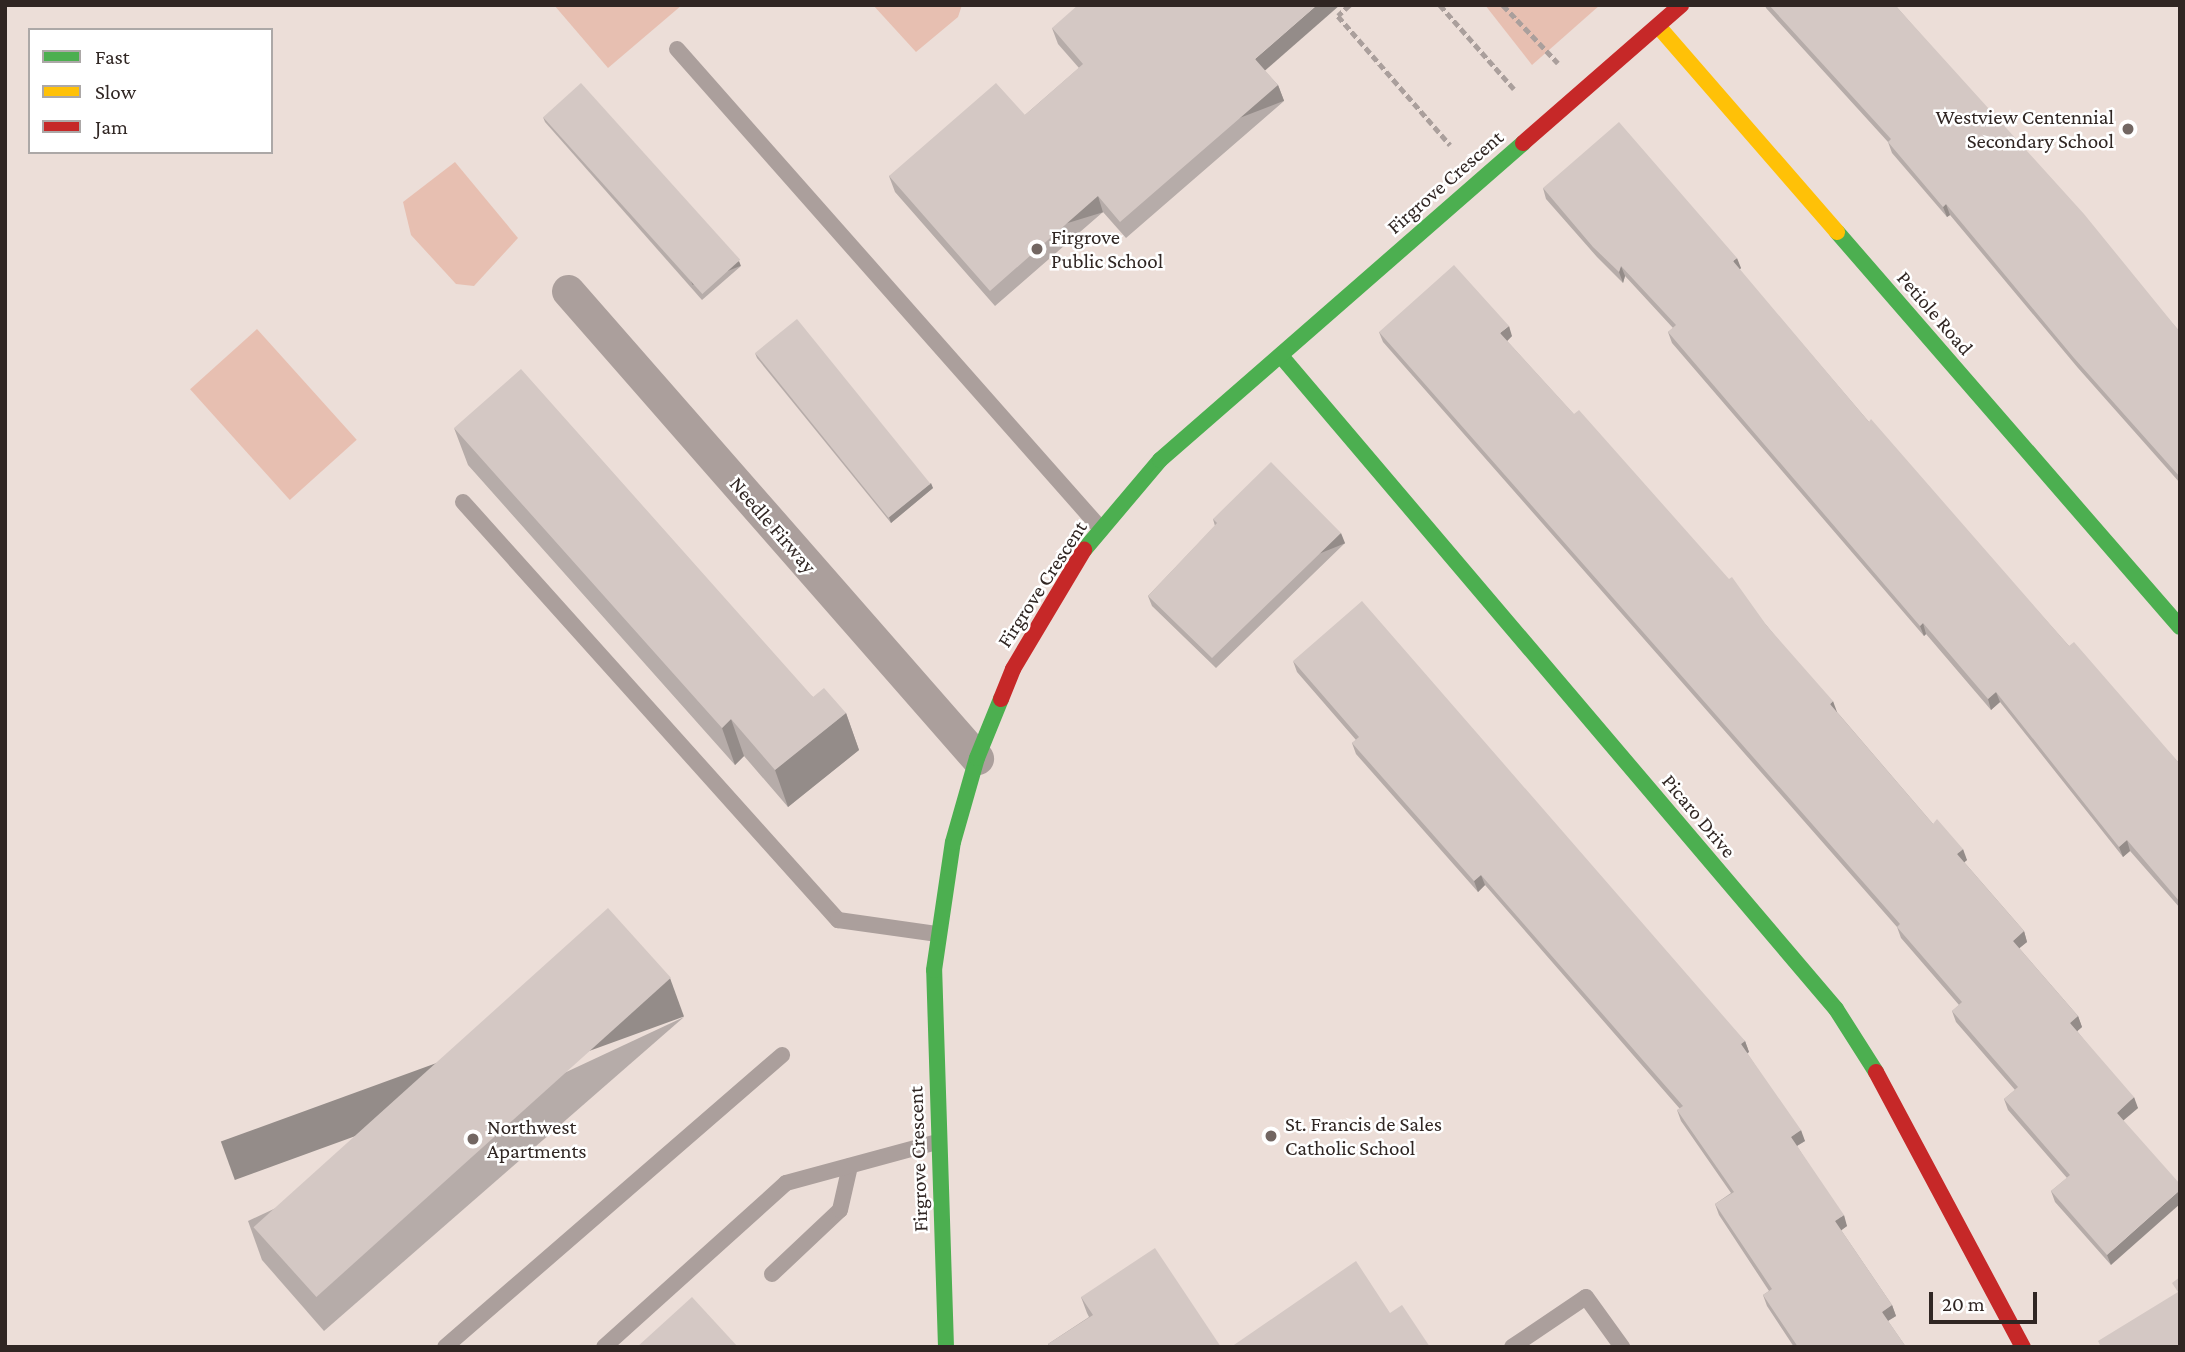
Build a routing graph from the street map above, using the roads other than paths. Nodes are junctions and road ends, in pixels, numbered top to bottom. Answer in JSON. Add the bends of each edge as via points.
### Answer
{"nodes":[{"id":1,"x":1681,"y":5,"type":"edge"},
{"id":2,"x":1658,"y":26,"type":"junction"},
{"id":3,"x":677,"y":49,"type":"dead end"},
{"id":4,"x":568,"y":291,"type":"dead end"},
{"id":5,"x":1280,"y":356,"type":"junction"},
{"id":6,"x":463,"y":502,"type":"edge"},
{"id":7,"x":1101,"y":529,"type":"junction"},
{"id":8,"x":2180,"y":627,"type":"edge"},
{"id":9,"x":976,"y":758,"type":"junction"},
{"id":10,"x":938,"y":934,"type":"junction"},
{"id":11,"x":782,"y":1055,"type":"dead end"},
{"id":12,"x":937,"y":1142,"type":"junction"},
{"id":13,"x":850,"y":1166,"type":"junction"},
{"id":14,"x":772,"y":1274,"type":"dead end"},
{"id":15,"x":445,"y":1347,"type":"edge"},
{"id":16,"x":604,"y":1347,"type":"edge"},
{"id":17,"x":946,"y":1347,"type":"edge"},
{"id":18,"x":1512,"y":1347,"type":"edge"},
{"id":19,"x":1622,"y":1347,"type":"edge"},
{"id":20,"x":2023,"y":1347,"type":"edge"}],
"edges":[{"from":1,"to":2,"type":"street","name":"Firgrove Crescent"},
{"from":2,"to":5,"type":"street","name":"Firgrove Crescent"},
{"from":2,"to":8,"type":"street","name":"Petiole Road"},
{"from":3,"to":7,"type":"lane"},
{"from":4,"to":9,"type":"street","name":"Needle Firway"},
{"from":5,"to":7,"type":"street","name":"Firgrove Crescent","via":[[1160,460]]},
{"from":5,"to":20,"type":"street","name":"Picaro Drive","via":[[1836,1009],[1866,1053]]},
{"from":6,"to":10,"type":"lane","via":[[838,920]]},
{"from":7,"to":9,"type":"street","name":"Firgrove Crescent","via":[[1013,670]]},
{"from":9,"to":10,"type":"street","name":"Firgrove Crescent","via":[[953,842]]},
{"from":10,"to":12,"type":"street","name":"Firgrove Crescent","via":[[934,970]]},
{"from":11,"to":15,"type":"lane"},
{"from":12,"to":13,"type":"lane"},
{"from":12,"to":17,"type":"street","name":"Firgrove Crescent"},
{"from":13,"to":14,"type":"lane","via":[[840,1210]]},
{"from":13,"to":16,"type":"lane","via":[[786,1183]]},
{"from":18,"to":19,"type":"lane","via":[[1586,1297]]}]}
